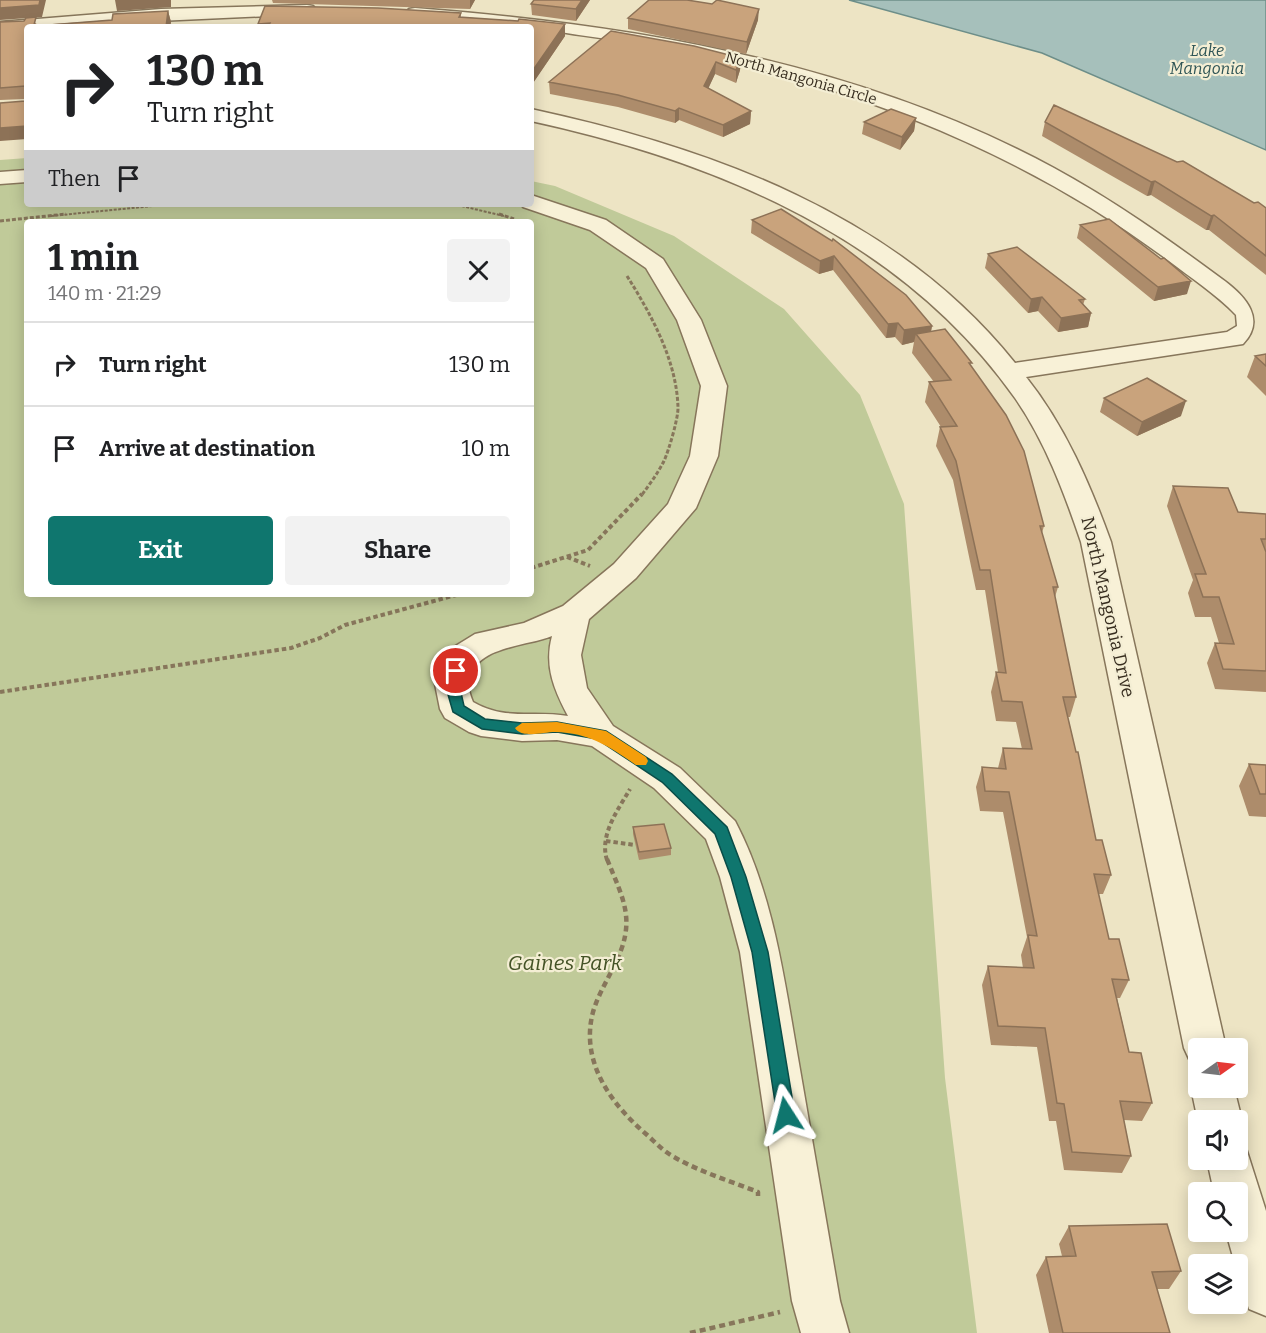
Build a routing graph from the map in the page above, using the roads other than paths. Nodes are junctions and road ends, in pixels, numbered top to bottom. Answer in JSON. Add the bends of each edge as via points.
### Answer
{"nodes":[{"id":1,"x":325,"y":10,"type":"edge"},
{"id":2,"x":396,"y":12,"type":"edge"},
{"id":3,"x":40,"y":24,"type":"edge"},
{"id":4,"x":24,"y":25,"type":"edge"},
{"id":5,"x":0,"y":27,"type":"edge"},
{"id":6,"x":534,"y":116,"type":"edge"},
{"id":7,"x":24,"y":176,"type":"edge"},
{"id":8,"x":0,"y":178,"type":"edge"},
{"id":9,"x":534,"y":203,"type":"edge"},
{"id":10,"x":1009,"y":372,"type":"junction"},
{"id":11,"x":574,"y":614,"type":"junction"},
{"id":12,"x":601,"y":735,"type":"junction"},
{"id":13,"x":1203,"y":1038,"type":"edge"},
{"id":14,"x":1248,"y":1231,"type":"edge"},
{"id":15,"x":1266,"y":1292,"type":"edge"},
{"id":16,"x":825,"y":1333,"type":"edge"}],
"edges":[{"from":1,"to":3,"type":"street","via":[[216,11]]},
{"from":2,"to":10,"type":"street","name":"North Mangonia Circle","via":[[526,22],[670,44],[798,75],[906,111],[1004,152],[1099,203],[1214,283],[1251,318],[1251,327],[1234,339]]},
{"from":4,"to":5,"type":"street"},
{"from":6,"to":10,"type":"street","name":"North Mangonia Drive","via":[[672,150],[749,180],[812,211],[910,274],[946,304]]},
{"from":7,"to":8,"type":"street"},
{"from":9,"to":11,"type":"street","via":[[598,225],[655,264],[689,320],[714,386],[704,456],[681,508],[625,571]]},
{"from":10,"to":13,"type":"street","name":"North Mangonia Drive","via":[[1058,446],[1096,542]]},
{"from":11,"to":12,"type":"street","via":[[565,654],[566,676],[575,701]]},
{"from":11,"to":12,"type":"street","via":[[531,632],[486,642],[461,658],[452,684],[458,709],[482,723],[557,727]]},
{"from":12,"to":16,"type":"street","via":[[667,778],[722,831],[760,952],[816,1301]]},
{"from":14,"to":15,"type":"street"}]}
